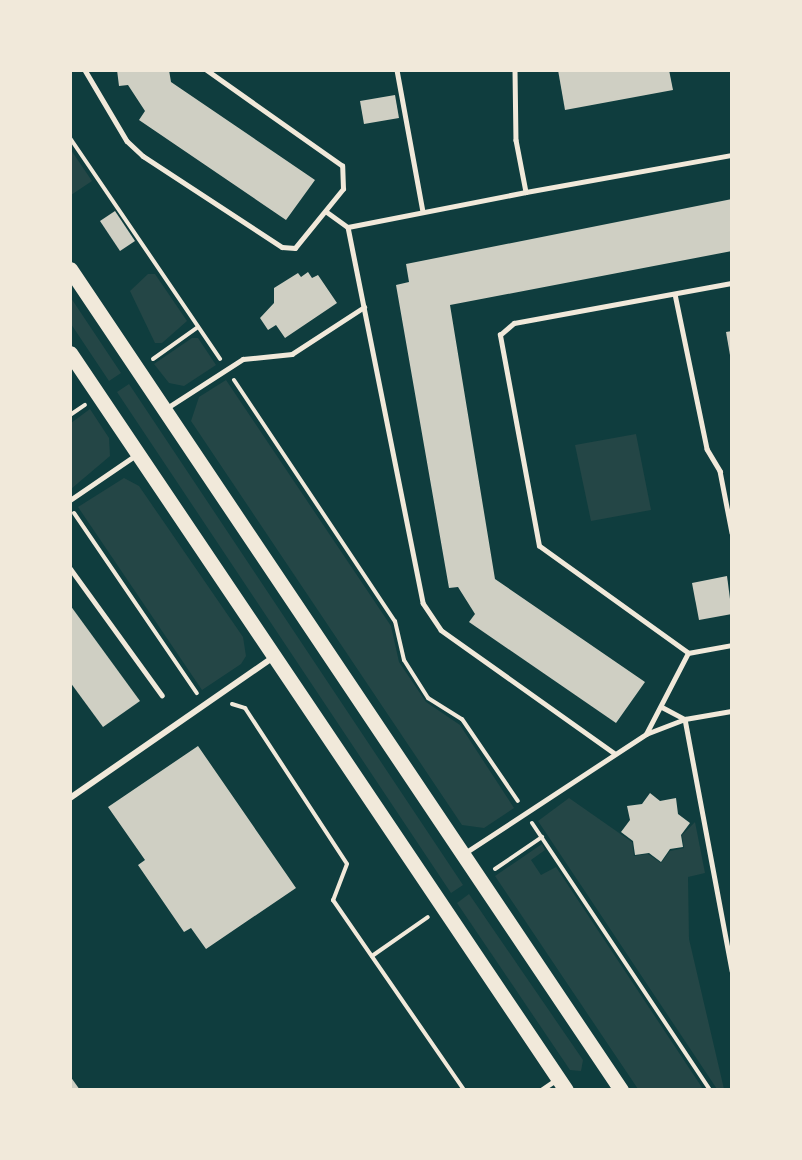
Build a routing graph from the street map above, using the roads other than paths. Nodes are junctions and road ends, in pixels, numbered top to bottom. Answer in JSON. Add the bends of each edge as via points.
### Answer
{"nodes":[{"id":1,"x":84,"y":70,"type":"edge"},
{"id":2,"x":206,"y":70,"type":"edge"},
{"id":3,"x":397,"y":70,"type":"edge"},
{"id":4,"x":515,"y":70,"type":"edge"},
{"id":5,"x":732,"y":155,"type":"edge"},
{"id":6,"x":526,"y":192,"type":"junction"},
{"id":7,"x":423,"y":211,"type":"junction"},
{"id":8,"x":327,"y":212,"type":"junction"},
{"id":9,"x":348,"y":226,"type":"junction"},
{"id":10,"x":70,"y":269,"type":"edge"},
{"id":11,"x":732,"y":284,"type":"edge"},
{"id":12,"x":675,"y":294,"type":"junction"},
{"id":13,"x":364,"y":307,"type":"junction"},
{"id":14,"x":70,"y":353,"type":"edge"},
{"id":15,"x":164,"y":409,"type":"junction"},
{"id":16,"x":138,"y":454,"type":"junction"},
{"id":17,"x":70,"y":500,"type":"edge"},
{"id":18,"x":732,"y":533,"type":"edge"},
{"id":19,"x":70,"y":568,"type":"edge"},
{"id":20,"x":732,"y":645,"type":"edge"},
{"id":21,"x":688,"y":653,"type":"junction"},
{"id":22,"x":274,"y":657,"type":"junction"},
{"id":23,"x":162,"y":695,"type":"dead end"},
{"id":24,"x":662,"y":707,"type":"junction"},
{"id":25,"x":732,"y":711,"type":"edge"},
{"id":26,"x":685,"y":719,"type":"junction"},
{"id":27,"x":646,"y":734,"type":"junction"},
{"id":28,"x":614,"y":753,"type":"junction"},
{"id":29,"x":70,"y":798,"type":"edge"},
{"id":30,"x":463,"y":855,"type":"junction"},
{"id":31,"x":732,"y":971,"type":"edge"},
{"id":32,"x":562,"y":1084,"type":"edge"},
{"id":33,"x":616,"y":1088,"type":"edge"},
{"id":34,"x":541,"y":1089,"type":"edge"}],
"edges":[{"from":1,"to":8,"type":"lane","via":[[127,141],[143,156],[282,247],[304,242]]},
{"from":2,"to":8,"type":"lane","via":[[342,166],[343,189]]},
{"from":3,"to":7,"type":"lane"},
{"from":4,"to":6,"type":"lane","via":[[516,140]]},
{"from":5,"to":6,"type":"lane"},
{"from":6,"to":7,"type":"lane"},
{"from":7,"to":9,"type":"lane"},
{"from":8,"to":9,"type":"lane"},
{"from":9,"to":13,"type":"lane"},
{"from":10,"to":15,"type":"main road"},
{"from":11,"to":12,"type":"lane"},
{"from":12,"to":18,"type":"lane","via":[[707,449],[720,471]]},
{"from":12,"to":21,"type":"lane","via":[[514,323],[500,335],[500,355],[539,546]]},
{"from":13,"to":15,"type":"lane","via":[[292,354],[243,359]]},
{"from":13,"to":28,"type":"lane","via":[[423,603],[441,630]]},
{"from":14,"to":16,"type":"main road"},
{"from":15,"to":30,"type":"main road"},
{"from":16,"to":17,"type":"lane"},
{"from":16,"to":22,"type":"main road"},
{"from":19,"to":23,"type":"lane"},
{"from":20,"to":21,"type":"lane"},
{"from":21,"to":24,"type":"lane"},
{"from":22,"to":29,"type":"street"},
{"from":22,"to":32,"type":"main road"},
{"from":24,"to":26,"type":"lane"},
{"from":24,"to":27,"type":"lane"},
{"from":25,"to":26,"type":"lane"},
{"from":26,"to":27,"type":"lane"},
{"from":26,"to":31,"type":"lane"},
{"from":27,"to":28,"type":"lane"},
{"from":28,"to":30,"type":"lane"},
{"from":30,"to":33,"type":"main road"},
{"from":32,"to":34,"type":"lane"}]}
